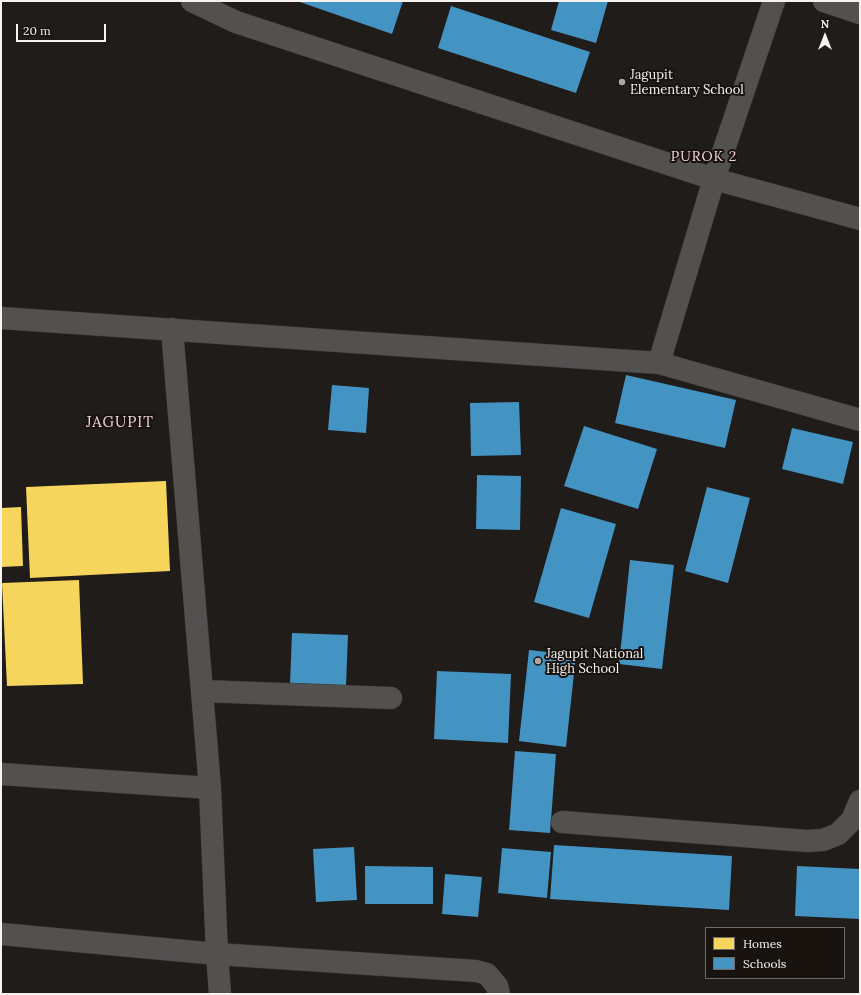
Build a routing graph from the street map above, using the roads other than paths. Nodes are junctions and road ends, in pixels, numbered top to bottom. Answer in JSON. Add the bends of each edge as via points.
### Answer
{"nodes":[{"id":1,"x":192,"y":1,"type":"edge"},
{"id":2,"x":774,"y":1,"type":"edge"},
{"id":3,"x":824,"y":1,"type":"edge"},
{"id":4,"x":860,"y":13,"type":"edge"},
{"id":5,"x":714,"y":179,"type":"junction"},
{"id":6,"x":860,"y":219,"type":"edge"},
{"id":7,"x":1,"y":318,"type":"edge"},
{"id":8,"x":172,"y":329,"type":"junction"},
{"id":9,"x":659,"y":363,"type":"junction"},
{"id":10,"x":860,"y":420,"type":"edge"},
{"id":11,"x":202,"y":691,"type":"junction"},
{"id":12,"x":391,"y":698,"type":"dead end"},
{"id":13,"x":1,"y":774,"type":"edge"},
{"id":14,"x":210,"y":788,"type":"junction"},
{"id":15,"x":860,"y":801,"type":"edge"},
{"id":16,"x":562,"y":822,"type":"dead end"},
{"id":17,"x":1,"y":934,"type":"edge"},
{"id":18,"x":217,"y":954,"type":"junction"},
{"id":19,"x":220,"y":994,"type":"edge"},
{"id":20,"x":499,"y":994,"type":"edge"}],
"edges":[{"from":1,"to":5,"type":"street","via":[[236,22]]},
{"from":2,"to":5,"type":"street"},
{"from":3,"to":4,"type":"street"},
{"from":5,"to":6,"type":"street"},
{"from":5,"to":9,"type":"street"},
{"from":7,"to":8,"type":"street"},
{"from":8,"to":9,"type":"street"},
{"from":8,"to":11,"type":"street"},
{"from":9,"to":10,"type":"street"},
{"from":11,"to":12,"type":"street"},
{"from":11,"to":14,"type":"street"},
{"from":13,"to":14,"type":"street"},
{"from":14,"to":18,"type":"street"},
{"from":15,"to":16,"type":"street","via":[[852,820],[838,834],[818,841]]},
{"from":17,"to":18,"type":"street"},
{"from":18,"to":19,"type":"street"},
{"from":18,"to":20,"type":"street","via":[[476,971],[487,974],[493,980]]}]}
